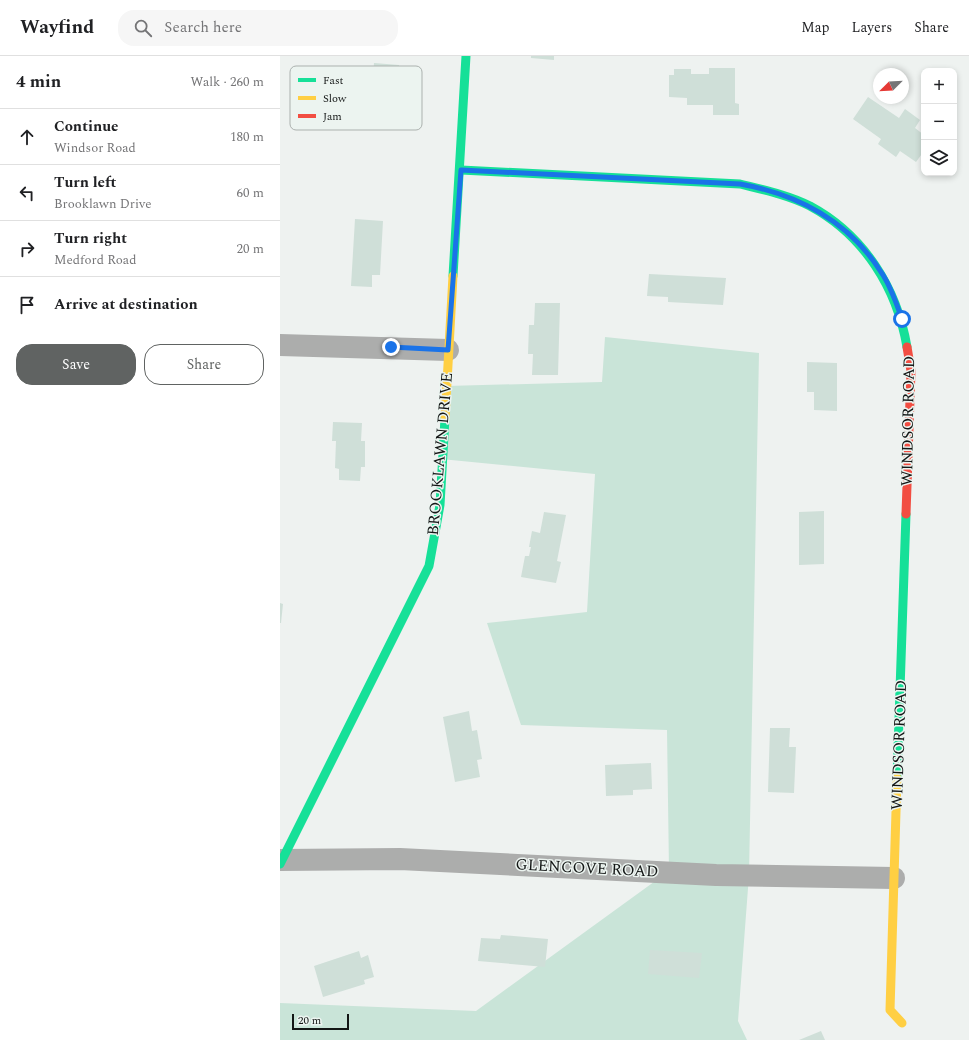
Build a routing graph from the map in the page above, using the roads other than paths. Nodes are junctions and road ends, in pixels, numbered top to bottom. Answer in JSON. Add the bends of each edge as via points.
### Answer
{"nodes":[{"id":1,"x":466,"y":56,"type":"edge"},
{"id":2,"x":461,"y":170,"type":"junction"},
{"id":3,"x":280,"y":345,"type":"edge"},
{"id":4,"x":448,"y":350,"type":"junction"},
{"id":5,"x":281,"y":861,"type":"edge"},
{"id":6,"x":894,"y":878,"type":"junction"},
{"id":7,"x":902,"y":1023,"type":"dead end"}],
"edges":[{"from":1,"to":2,"type":"street","name":"BROOKLAWN DRIVE"},
{"from":2,"to":4,"type":"street","name":"BROOKLAWN DRIVE"},
{"from":2,"to":6,"type":"street","name":"WINDSOR ROAD","via":[[732,184],[780,193],[805,203],[848,232],[881,272],[902,319],[911,371]]},
{"from":3,"to":4,"type":"street"},
{"from":4,"to":5,"type":"street","name":"BROOKLAWN DRIVE","via":[[440,505],[429,566]]},
{"from":5,"to":6,"type":"street","name":"GLENCOVE ROAD","via":[[400,859],[716,875]]},
{"from":6,"to":7,"type":"street","name":"WINDSOR ROAD","via":[[890,1010]]}]}
